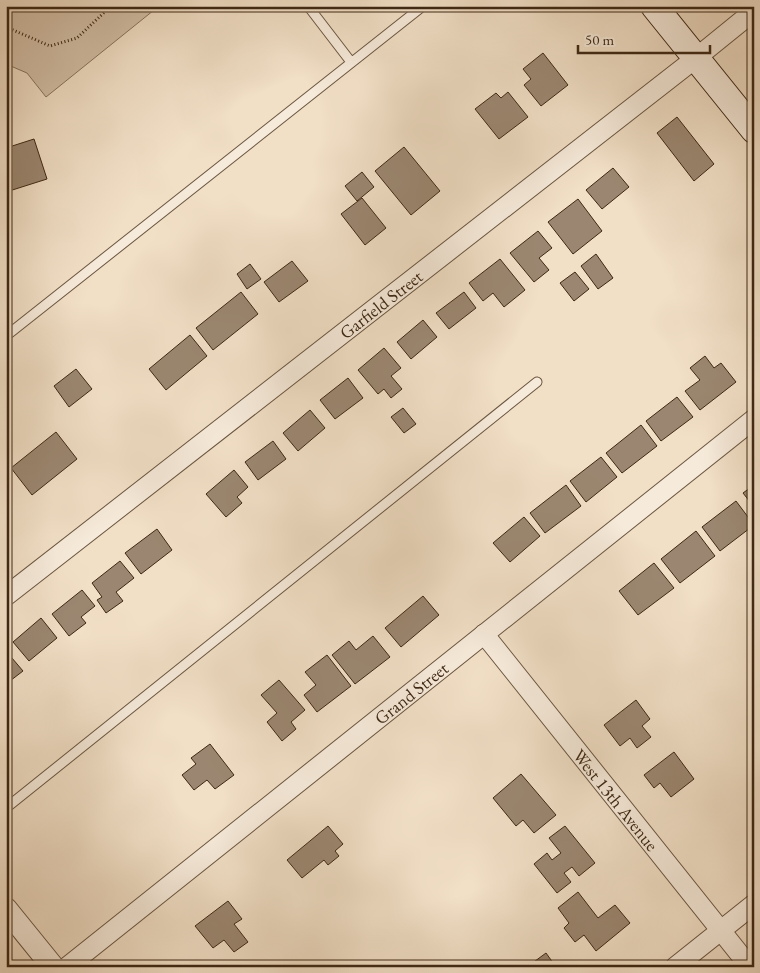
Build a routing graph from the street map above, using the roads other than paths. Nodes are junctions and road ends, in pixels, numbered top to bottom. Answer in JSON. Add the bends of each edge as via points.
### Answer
{"nodes":[{"id":1,"x":308,"y":6,"type":"edge"},
{"id":2,"x":423,"y":6,"type":"edge"},
{"id":3,"x":654,"y":6,"type":"edge"},
{"id":4,"x":754,"y":11,"type":"edge"},
{"id":5,"x":696,"y":58,"type":"junction"},
{"id":6,"x":351,"y":62,"type":"junction"},
{"id":7,"x":754,"y":130,"type":"edge"},
{"id":8,"x":6,"y":336,"type":"edge"},
{"id":9,"x":537,"y":382,"type":"dead end"},
{"id":10,"x":754,"y":419,"type":"edge"},
{"id":11,"x":6,"y":596,"type":"edge"},
{"id":12,"x":484,"y":634,"type":"junction"},
{"id":13,"x":6,"y":808,"type":"edge"},
{"id":14,"x":754,"y":904,"type":"edge"},
{"id":15,"x":6,"y":909,"type":"edge"},
{"id":16,"x":721,"y":930,"type":"junction"},
{"id":17,"x":53,"y":967,"type":"edge"},
{"id":18,"x":67,"y":967,"type":"edge"},
{"id":19,"x":675,"y":967,"type":"edge"},
{"id":20,"x":750,"y":967,"type":"edge"}],
"edges":[{"from":1,"to":6,"type":"lane"},
{"from":2,"to":6,"type":"lane"},
{"from":3,"to":5,"type":"main road"},
{"from":4,"to":5,"type":"street","name":"Garfield Street"},
{"from":5,"to":7,"type":"main road"},
{"from":5,"to":11,"type":"street","name":"Garfield Street"},
{"from":6,"to":8,"type":"lane"},
{"from":9,"to":13,"type":"lane"},
{"from":10,"to":12,"type":"street","name":"Grand Street"},
{"from":12,"to":16,"type":"street","name":"West 13th Avenue"},
{"from":12,"to":18,"type":"street","name":"Grand Street"},
{"from":14,"to":16,"type":"street"},
{"from":15,"to":17,"type":"street"},
{"from":16,"to":19,"type":"street"},
{"from":16,"to":20,"type":"street","name":"West 13th Avenue"}]}
